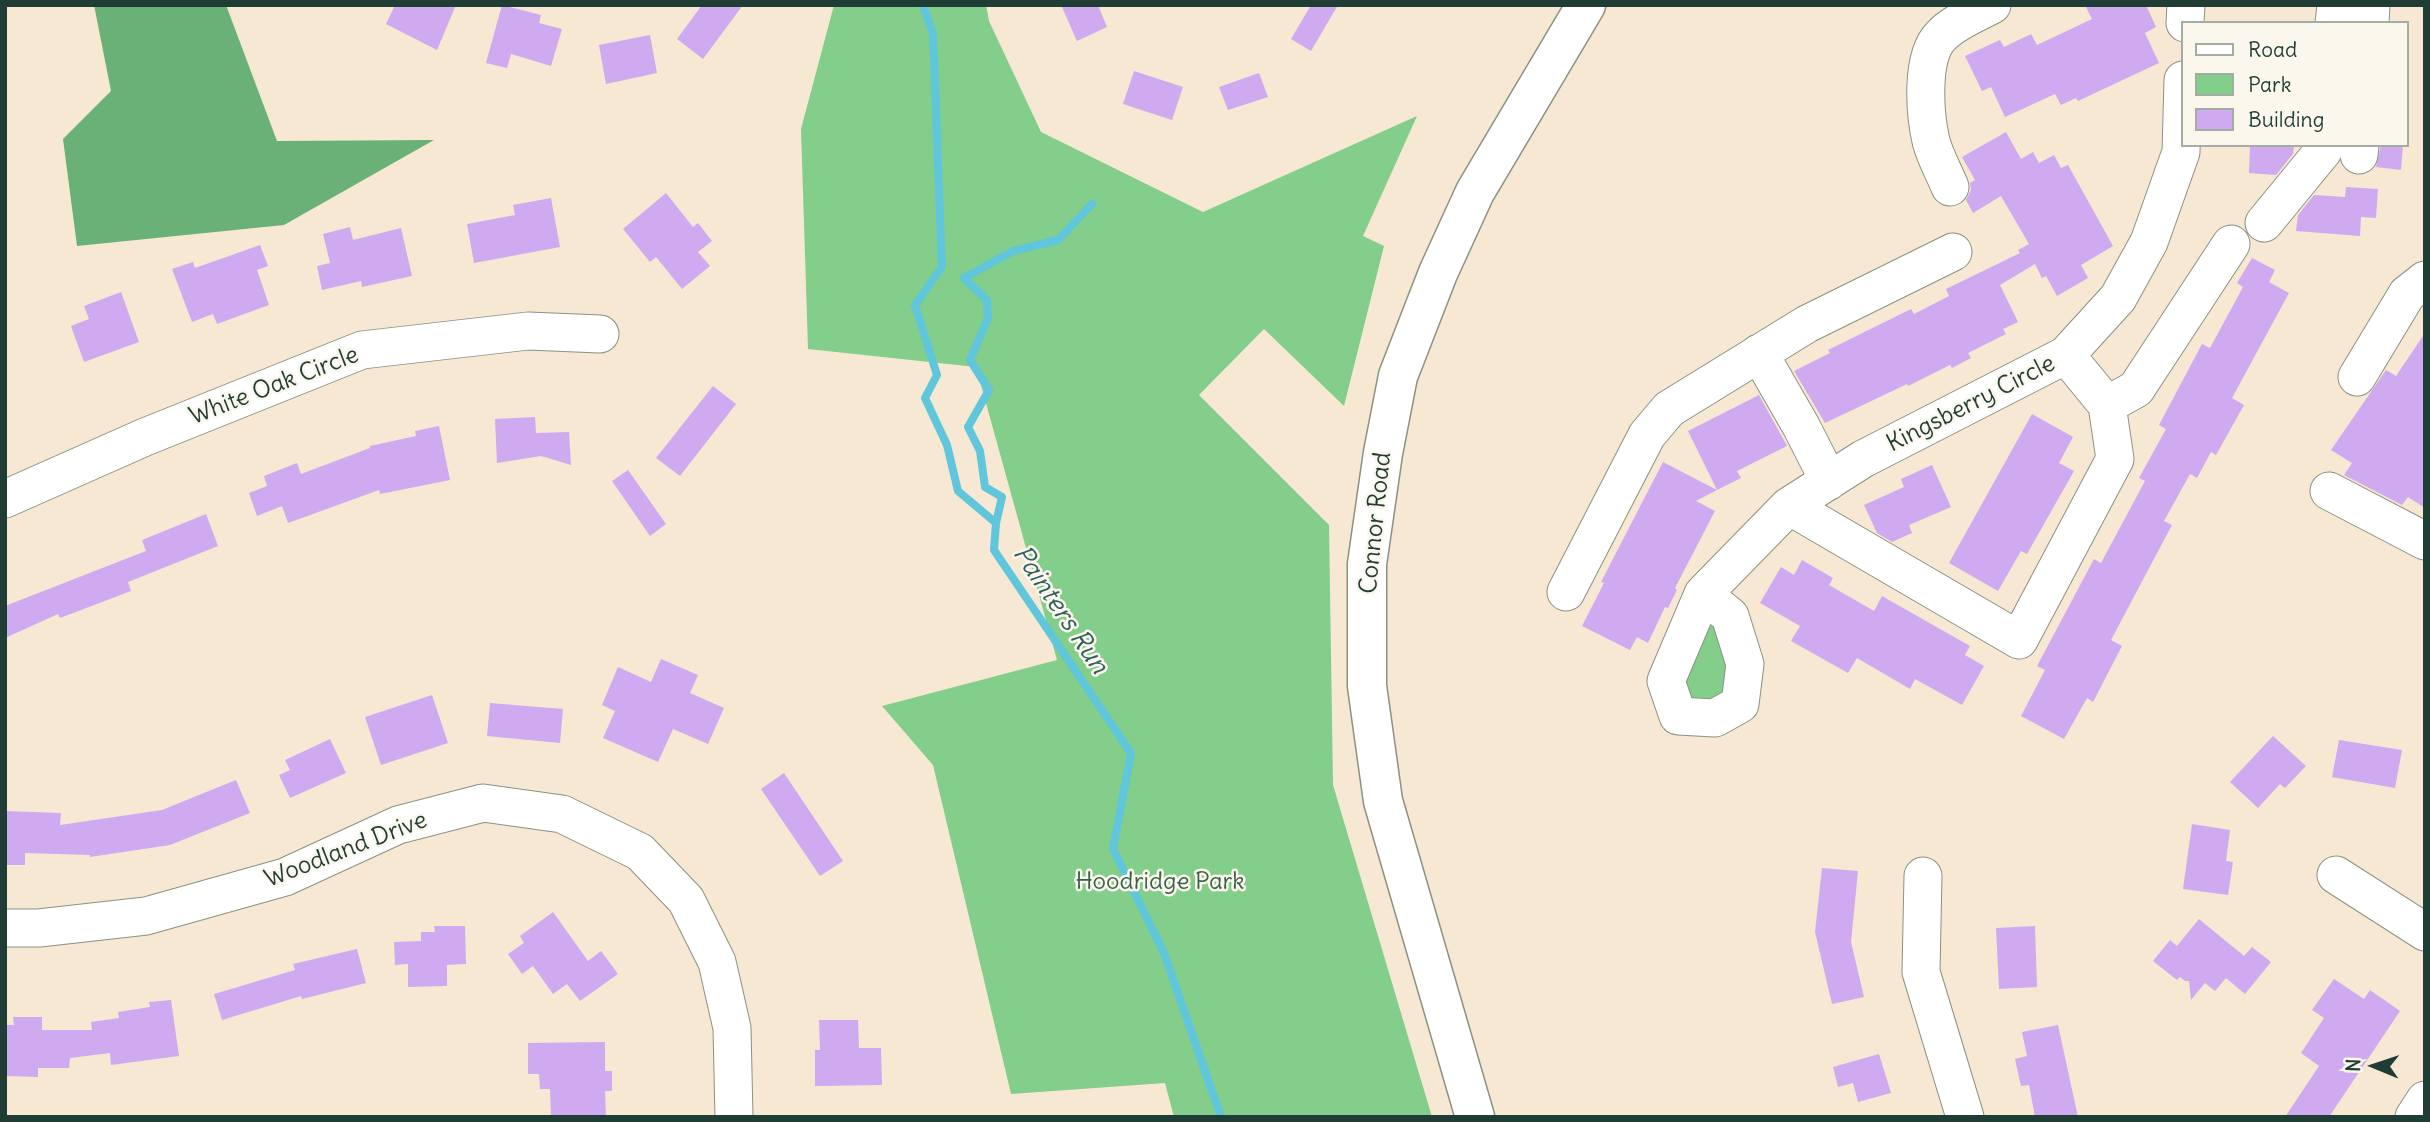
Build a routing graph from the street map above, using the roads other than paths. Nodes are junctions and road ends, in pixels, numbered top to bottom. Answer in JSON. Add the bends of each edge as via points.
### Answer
{"nodes":[{"id":1,"x":1586,"y":5,"type":"edge"},
{"id":2,"x":1992,"y":5,"type":"edge"},
{"id":3,"x":2182,"y":116,"type":"edge"},
{"id":4,"x":2323,"y":147,"type":"edge"},
{"id":5,"x":1950,"y":187,"type":"dead end"},
{"id":6,"x":2264,"y":223,"type":"dead end"},
{"id":7,"x":2231,"y":244,"type":"dead end"},
{"id":8,"x":1953,"y":252,"type":"dead end"},
{"id":9,"x":2425,"y":281,"type":"edge"},
{"id":10,"x":600,"y":334,"type":"dead end"},
{"id":11,"x":1759,"y":353,"type":"junction"},
{"id":12,"x":2066,"y":355,"type":"junction"},
{"id":13,"x":2357,"y":377,"type":"dead end"},
{"id":14,"x":2107,"y":405,"type":"junction"},
{"id":15,"x":1829,"y":481,"type":"junction"},
{"id":16,"x":2329,"y":491,"type":"dead end"},
{"id":17,"x":5,"y":499,"type":"edge"},
{"id":18,"x":1789,"y":506,"type":"junction"},
{"id":19,"x":2425,"y":541,"type":"edge"},
{"id":20,"x":1566,"y":592,"type":"dead end"},
{"id":21,"x":1703,"y":594,"type":"dead end"},
{"id":22,"x":2336,"y":875,"type":"dead end"},
{"id":23,"x":1923,"y":876,"type":"dead end"},
{"id":24,"x":5,"y":928,"type":"edge"},
{"id":25,"x":2425,"y":932,"type":"edge"},
{"id":26,"x":2425,"y":1100,"type":"edge"},
{"id":27,"x":734,"y":1117,"type":"edge"},
{"id":28,"x":1475,"y":1117,"type":"edge"},
{"id":29,"x":1965,"y":1117,"type":"edge"},
{"id":30,"x":2414,"y":1117,"type":"edge"}],
"edges":[{"from":1,"to":28,"type":"main road","name":"Connor Road","via":[[1475,192],[1433,286],[1398,376],[1367,564],[1367,686],[1383,801]]},
{"from":2,"to":5,"type":"street","via":[[1939,37],[1927,65],[1932,143]]},
{"from":3,"to":12,"type":"street","name":"Kingsberry Circle","via":[[2181,152],[2149,242],[2118,298]]},
{"from":4,"to":6,"type":"street"},
{"from":7,"to":14,"type":"street","via":[[2136,389]]},
{"from":8,"to":11,"type":"street","via":[[1807,324]]},
{"from":9,"to":13,"type":"street","via":[[2407,294]]},
{"from":10,"to":17,"type":"street","name":"White Oak Circle","via":[[528,331],[362,350]]},
{"from":11,"to":15,"type":"street"},
{"from":11,"to":20,"type":"street","via":[[1669,409],[1647,435]]},
{"from":12,"to":14,"type":"street"},
{"from":12,"to":15,"type":"street","name":"Kingsberry Circle"},
{"from":14,"to":18,"type":"street","via":[[2115,459],[2019,640]]},
{"from":15,"to":18,"type":"street","name":"Kingsberry Circle"},
{"from":16,"to":19,"type":"street"},
{"from":18,"to":21,"type":"street","name":"Kingsberry Circle"},
{"from":22,"to":25,"type":"street"},
{"from":23,"to":29,"type":"street","via":[[1921,972]]},
{"from":24,"to":27,"type":"street","name":"Woodland Drive","via":[[146,916],[285,877],[398,825],[483,803],[562,814],[640,852],[687,900],[717,962],[732,1028]]},
{"from":26,"to":30,"type":"street"}]}
